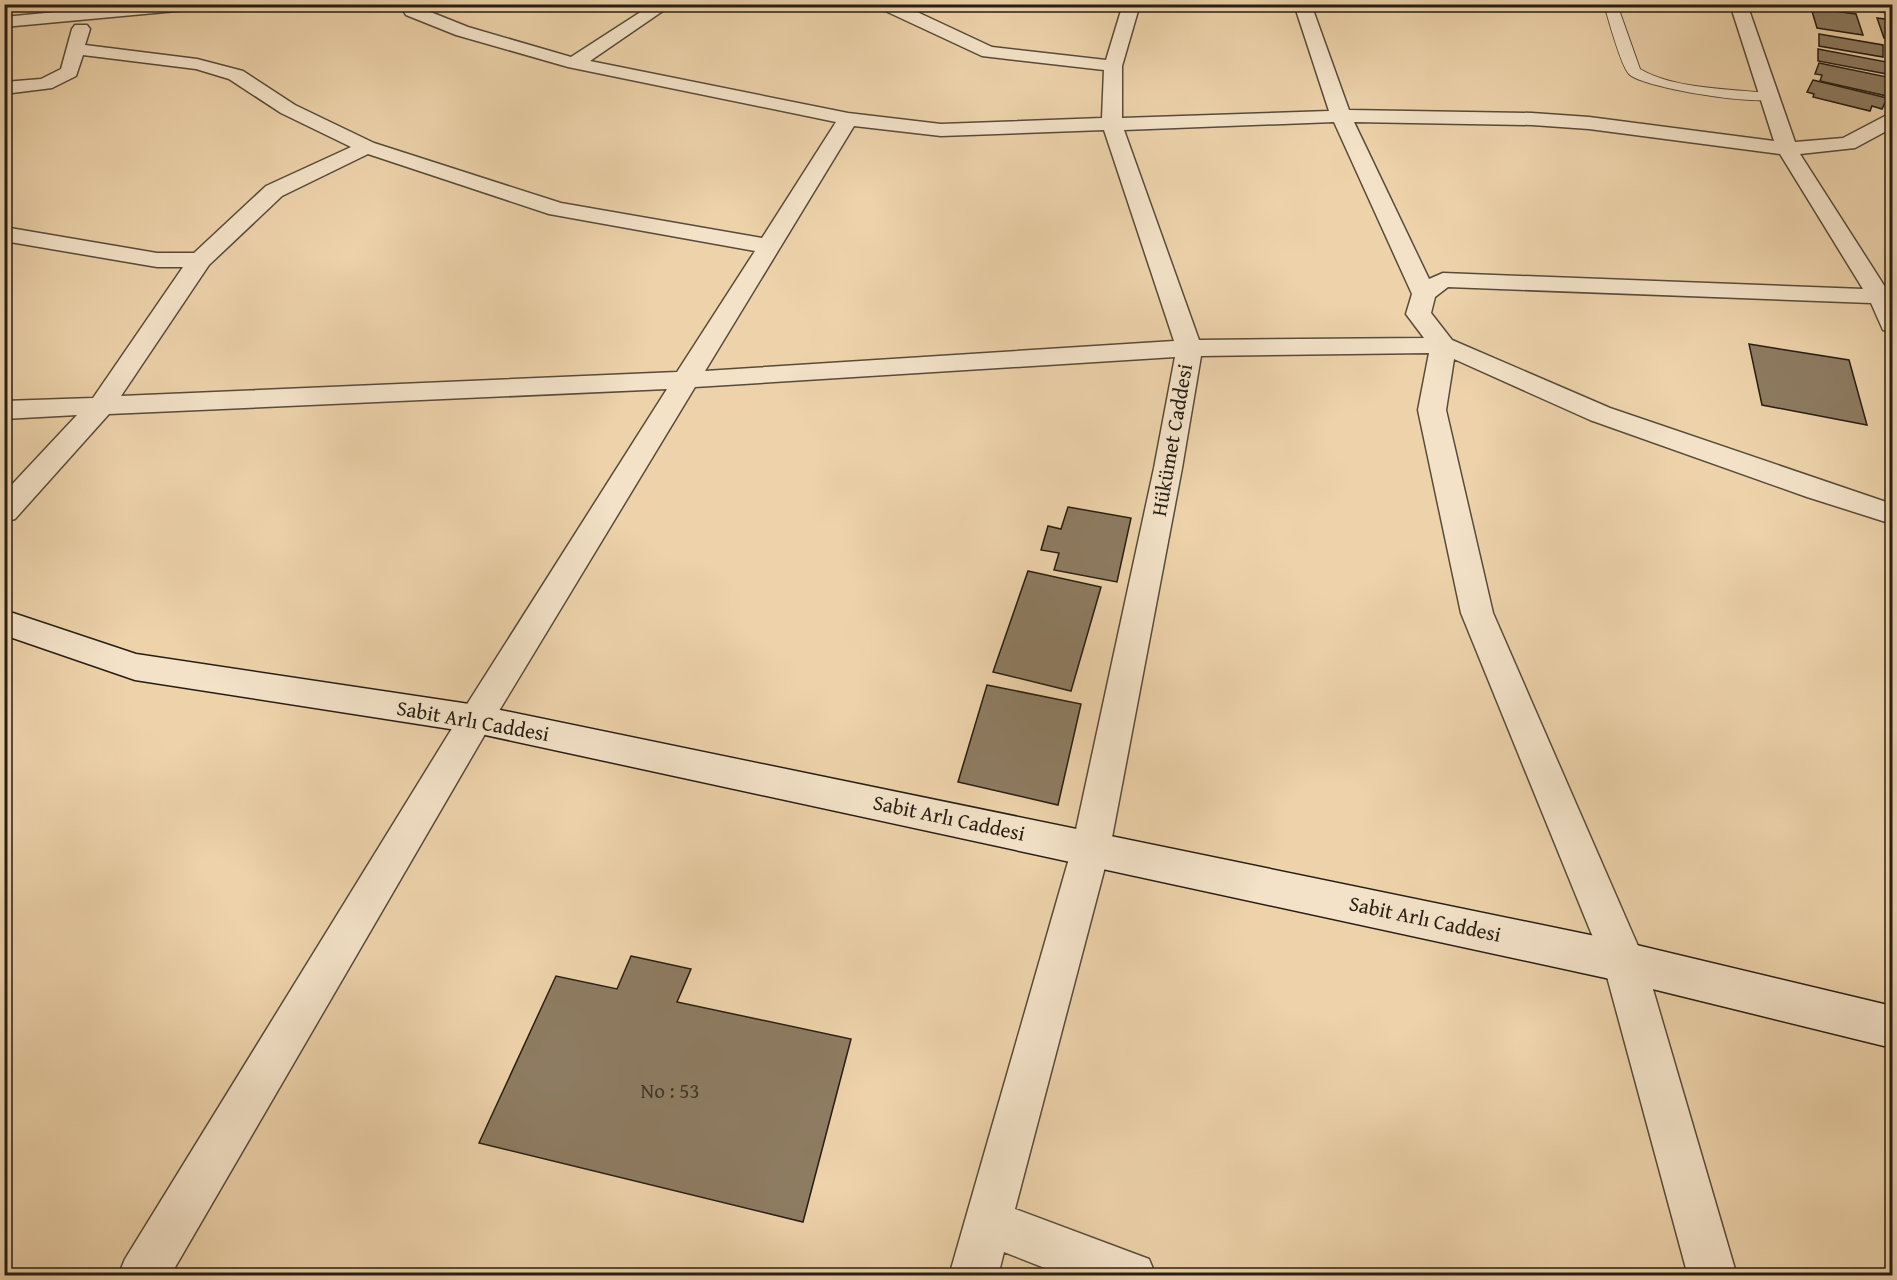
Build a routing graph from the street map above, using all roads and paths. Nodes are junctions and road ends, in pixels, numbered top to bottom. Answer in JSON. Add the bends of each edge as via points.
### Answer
{"nodes":[{"id":1,"x":198,"y":4,"type":"edge"},
{"id":2,"x":406,"y":4,"type":"edge"},
{"id":3,"x":665,"y":4,"type":"edge"},
{"id":4,"x":885,"y":4,"type":"edge"},
{"id":5,"x":1132,"y":4,"type":"edge"},
{"id":6,"x":1302,"y":4,"type":"edge"},
{"id":7,"x":1610,"y":4,"type":"edge"},
{"id":8,"x":1738,"y":4,"type":"edge"},
{"id":9,"x":1867,"y":4,"type":"edge"},
{"id":10,"x":1893,"y":8,"type":"edge"},
{"id":11,"x":91,"y":10,"type":"edge"},
{"id":12,"x":4,"y":22,"type":"edge"},
{"id":13,"x":75,"y":49,"type":"junction"},
{"id":14,"x":574,"y":63,"type":"junction"},
{"id":15,"x":1113,"y":66,"type":"junction"},
{"id":16,"x":4,"y":88,"type":"edge"},
{"id":17,"x":1769,"y":97,"type":"junction"},
{"id":18,"x":1341,"y":116,"type":"junction"},
{"id":19,"x":848,"y":119,"type":"junction"},
{"id":20,"x":1893,"y":120,"type":"edge"},
{"id":21,"x":1112,"y":123,"type":"junction"},
{"id":22,"x":367,"y":147,"type":"junction"},
{"id":23,"x":1787,"y":149,"type":"junction"},
{"id":24,"x":4,"y":234,"type":"edge"},
{"id":25,"x":768,"y":246,"type":"junction"},
{"id":26,"x":200,"y":260,"type":"junction"},
{"id":27,"x":1424,"y":294,"type":"junction"},
{"id":28,"x":1886,"y":297,"type":"edge"},
{"id":29,"x":1893,"y":325,"type":"edge"},
{"id":30,"x":1443,"y":345,"type":"junction"},
{"id":31,"x":1189,"y":348,"type":"junction"},
{"id":32,"x":684,"y":380,"type":"junction"},
{"id":33,"x":101,"y":406,"type":"junction"},
{"id":34,"x":4,"y":410,"type":"edge"},
{"id":35,"x":4,"y":512,"type":"edge"},
{"id":36,"x":1893,"y":514,"type":"edge"},
{"id":37,"x":4,"y":622,"type":"edge"},
{"id":38,"x":476,"y":718,"type":"junction"},
{"id":39,"x":1092,"y":848,"type":"junction"},
{"id":40,"x":1624,"y":962,"type":"junction"},
{"id":41,"x":1893,"y":1028,"type":"edge"},
{"id":42,"x":989,"y":1223,"type":"junction"},
{"id":43,"x":142,"y":1275,"type":"edge"},
{"id":44,"x":973,"y":1275,"type":"edge"},
{"id":45,"x":1132,"y":1275,"type":"edge"},
{"id":46,"x":1713,"y":1275,"type":"edge"}],
"edges":[{"from":1,"to":11,"type":"street"},
{"from":2,"to":14,"type":"street","via":[[412,11],[462,31]]},
{"from":3,"to":14,"type":"street"},
{"from":4,"to":15,"type":"street","via":[[988,52]]},
{"from":5,"to":15,"type":"street","name":"Hükümet Caddesi"},
{"from":6,"to":18,"type":"street"},
{"from":7,"to":17,"type":"lane","via":[[1634,71],[1643,78]]},
{"from":8,"to":17,"type":"street"},
{"from":9,"to":10,"type":"street"},
{"from":11,"to":12,"type":"street"},
{"from":11,"to":13,"type":"street"},
{"from":13,"to":16,"type":"street","via":[[69,72],[45,84]]},
{"from":13,"to":22,"type":"street","via":[[197,64],[237,75],[288,109]]},
{"from":14,"to":19,"type":"street"},
{"from":15,"to":21,"type":"street","name":"Hükümet Caddesi"},
{"from":17,"to":23,"type":"street"},
{"from":18,"to":21,"type":"street"},
{"from":18,"to":23,"type":"street","via":[[1589,123]]},
{"from":18,"to":27,"type":"street"},
{"from":19,"to":21,"type":"street","via":[[940,130]]},
{"from":19,"to":25,"type":"street"},
{"from":20,"to":23,"type":"street","via":[[1848,144]]},
{"from":21,"to":31,"type":"street","name":"Hükümet Caddesi"},
{"from":22,"to":25,"type":"street","via":[[557,209]]},
{"from":22,"to":26,"type":"street","via":[[274,191]]},
{"from":23,"to":28,"type":"street"},
{"from":24,"to":26,"type":"street","via":[[157,260]]},
{"from":25,"to":32,"type":"street"},
{"from":26,"to":33,"type":"street"},
{"from":27,"to":28,"type":"street","via":[[1443,280]]},
{"from":27,"to":30,"type":"street","via":[[1418,314]]},
{"from":28,"to":29,"type":"street"},
{"from":30,"to":31,"type":"street"},
{"from":30,"to":36,"type":"street","via":[[1600,414]]},
{"from":30,"to":40,"type":"street","via":[[1432,410],[1477,613]]},
{"from":31,"to":32,"type":"street"},
{"from":31,"to":39,"type":"street","name":"Hükümet Caddesi"},
{"from":32,"to":33,"type":"street"},
{"from":32,"to":38,"type":"street"},
{"from":33,"to":34,"type":"street"},
{"from":33,"to":35,"type":"street"},
{"from":37,"to":38,"type":"street","name":"Sabit Arlı Caddesi","via":[[135,667]]},
{"from":38,"to":39,"type":"street","name":"Sabit Arlı Caddesi"},
{"from":38,"to":43,"type":"street"},
{"from":39,"to":40,"type":"street","name":"Sabit Arlı Caddesi"},
{"from":39,"to":42,"type":"street","name":"Hükümet Caddesi"},
{"from":40,"to":41,"type":"street","name":"Sabit Arlı Caddesi"},
{"from":40,"to":46,"type":"street"},
{"from":42,"to":44,"type":"street","name":"Hükümet Caddesi"},
{"from":42,"to":45,"type":"street"}]}
